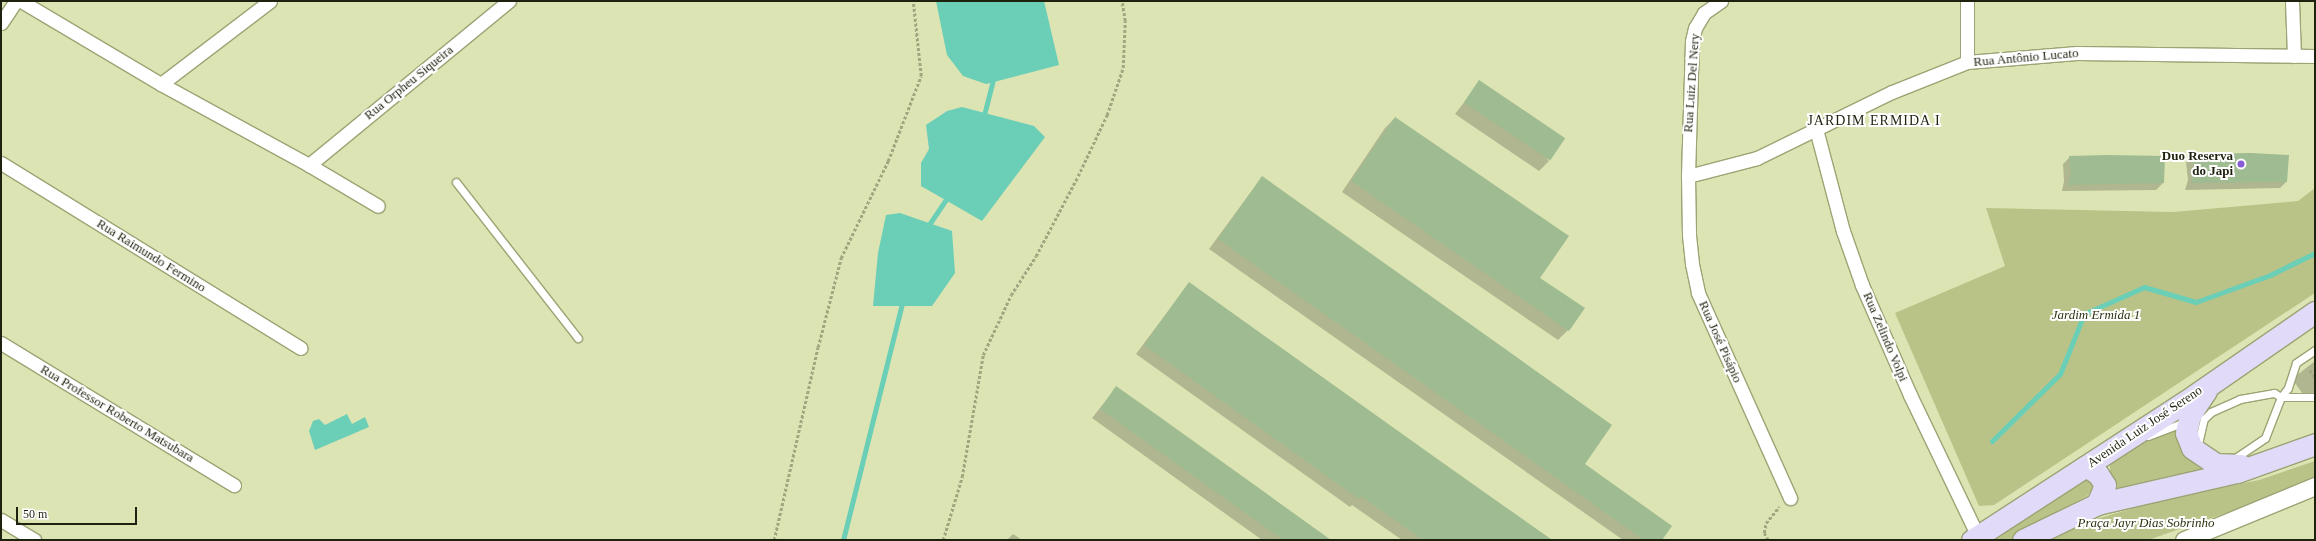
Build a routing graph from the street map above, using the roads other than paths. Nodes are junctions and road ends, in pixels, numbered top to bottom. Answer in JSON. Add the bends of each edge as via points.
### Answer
{"nodes":[{"id":1,"x":16,"y":1,"type":"edge"},
{"id":2,"x":21,"y":1,"type":"edge"},
{"id":3,"x":270,"y":1,"type":"edge"},
{"id":4,"x":509,"y":1,"type":"edge"},
{"id":5,"x":1721,"y":1,"type":"edge"},
{"id":6,"x":1967,"y":1,"type":"edge"},
{"id":7,"x":2292,"y":1,"type":"edge"},
{"id":8,"x":1,"y":23,"type":"edge"},
{"id":9,"x":2294,"y":56,"type":"junction"},
{"id":10,"x":2315,"y":56,"type":"edge"},
{"id":11,"x":1967,"y":62,"type":"junction"},
{"id":12,"x":161,"y":84,"type":"junction"},
{"id":13,"x":1816,"y":129,"type":"junction"},
{"id":14,"x":1,"y":163,"type":"edge"},
{"id":15,"x":309,"y":165,"type":"junction"},
{"id":16,"x":1688,"y":176,"type":"junction"},
{"id":17,"x":456,"y":182,"type":"dead end"},
{"id":18,"x":378,"y":206,"type":"dead end"},
{"id":19,"x":2315,"y":312,"type":"edge"},
{"id":20,"x":578,"y":338,"type":"dead end"},
{"id":21,"x":1,"y":343,"type":"edge"},
{"id":22,"x":301,"y":348,"type":"dead end"},
{"id":23,"x":2315,"y":350,"type":"edge"},
{"id":24,"x":2220,"y":376,"type":"junction"},
{"id":25,"x":2281,"y":397,"type":"junction"},
{"id":26,"x":2315,"y":397,"type":"edge"},
{"id":27,"x":2211,"y":412,"type":"junction"},
{"id":28,"x":2189,"y":421,"type":"junction"},
{"id":29,"x":2315,"y":444,"type":"edge"},
{"id":30,"x":2112,"y":448,"type":"junction"},
{"id":31,"x":2199,"y":454,"type":"junction"},
{"id":32,"x":2269,"y":460,"type":"junction"},
{"id":33,"x":2223,"y":465,"type":"junction"},
{"id":34,"x":2086,"y":466,"type":"junction"},
{"id":35,"x":234,"y":485,"type":"dead end"},
{"id":36,"x":2315,"y":486,"type":"edge"},
{"id":37,"x":1790,"y":498,"type":"road end"},
{"id":38,"x":2097,"y":504,"type":"junction"},
{"id":39,"x":1,"y":520,"type":"edge"},
{"id":40,"x":1975,"y":538,"type":"edge"},
{"id":41,"x":34,"y":540,"type":"edge"},
{"id":42,"x":2023,"y":540,"type":"edge"},
{"id":43,"x":2184,"y":540,"type":"edge"}],
"edges":[{"from":1,"to":8,"type":"street"},
{"from":2,"to":12,"type":"street"},
{"from":3,"to":12,"type":"street"},
{"from":4,"to":15,"type":"street","name":"Rua Orpheu Siqueira"},
{"from":5,"to":16,"type":"street","name":"Rua Luiz Del Nery","via":[[1704,13],[1695,28],[1692,41]]},
{"from":6,"to":11,"type":"street"},
{"from":7,"to":9,"type":"street"},
{"from":9,"to":10,"type":"street","name":"Rua Antônio Lucato"},
{"from":9,"to":11,"type":"street","name":"Rua Antônio Lucato","via":[[2077,53]]},
{"from":11,"to":13,"type":"street","name":"Rua Antônio Lucato","via":[[1892,92]]},
{"from":12,"to":15,"type":"street"},
{"from":13,"to":16,"type":"street","name":"Rua Antônio Lucato","via":[[1757,158]]},
{"from":13,"to":40,"type":"street","name":"Rua Zelindo Volpi","via":[[1843,231],[1862,285]]},
{"from":14,"to":22,"type":"street","name":"Rua Raimundo Fermino"},
{"from":15,"to":18,"type":"street"},
{"from":16,"to":37,"type":"street","name":"Rua José Pisápio","via":[[1688,235],[1698,293]]},
{"from":17,"to":20,"type":"lane"},
{"from":19,"to":24,"type":"main road","name":"Avenida Luiz José Sereno"},
{"from":21,"to":35,"type":"street","name":"Rua Professor Roberto Matsubara"},
{"from":23,"to":25,"type":"lane","via":[[2296,363],[2288,388]]},
{"from":24,"to":28,"type":"main road","via":[[2204,393]]},
{"from":24,"to":30,"type":"main road","name":"Avenida Luiz José Sereno"},
{"from":25,"to":26,"type":"lane"},
{"from":25,"to":27,"type":"lane","via":[[2274,393],[2240,398]]},
{"from":25,"to":33,"type":"lane","via":[[2265,438]]},
{"from":27,"to":28,"type":"lane"},
{"from":27,"to":31,"type":"lane","via":[[2204,419],[2199,432]]},
{"from":28,"to":30,"type":"lane"},
{"from":28,"to":31,"type":"main road","via":[[2186,433],[2192,448]]},
{"from":29,"to":32,"type":"main road"},
{"from":30,"to":34,"type":"main road","name":"Avenida Luiz José Sereno"},
{"from":31,"to":33,"type":"main road"},
{"from":32,"to":33,"type":"main road","via":[[2246,465]]},
{"from":32,"to":38,"type":"main road","via":[[2237,472]]},
{"from":34,"to":38,"type":"main road","via":[[2098,474],[2105,485]]},
{"from":34,"to":40,"type":"main road","name":"Avenida Luiz José Sereno"},
{"from":36,"to":43,"type":"street"},
{"from":38,"to":42,"type":"main road"},
{"from":39,"to":41,"type":"street"}]}
